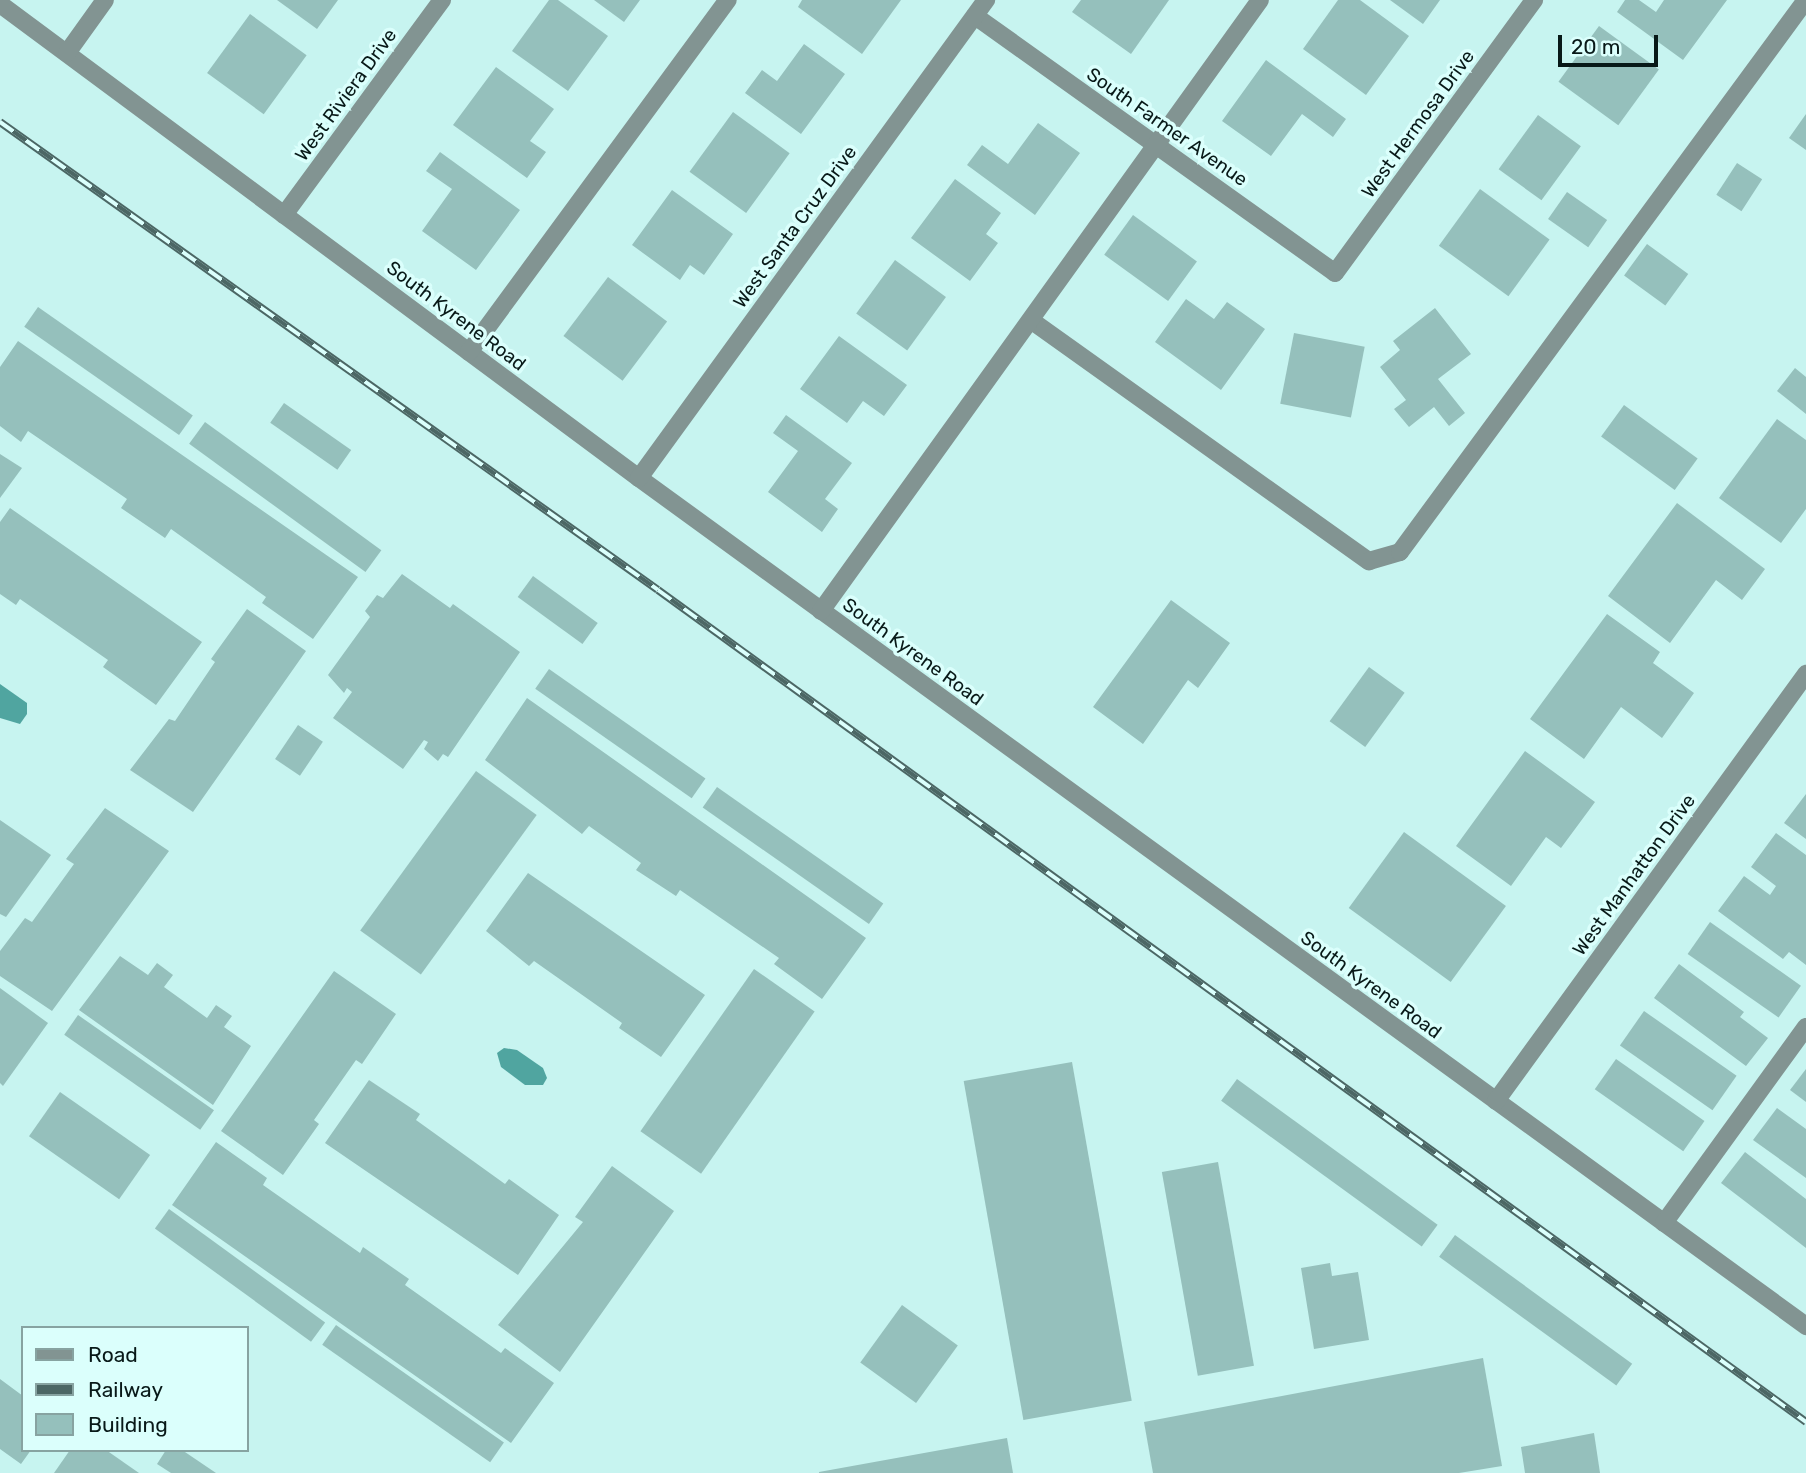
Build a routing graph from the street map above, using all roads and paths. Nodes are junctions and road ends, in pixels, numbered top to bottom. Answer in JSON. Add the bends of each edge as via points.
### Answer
{"nodes":[{"id":1,"x":105,"y":0,"type":"edge"},
{"id":2,"x":442,"y":0,"type":"edge"},
{"id":3,"x":728,"y":0,"type":"edge"},
{"id":4,"x":986,"y":0,"type":"edge"},
{"id":5,"x":1261,"y":0,"type":"edge"},
{"id":6,"x":1534,"y":0,"type":"edge"},
{"id":7,"x":1806,"y":0,"type":"edge"},
{"id":8,"x":0,"y":4,"type":"edge"},
{"id":9,"x":975,"y":16,"type":"junction"},
{"id":10,"x":67,"y":53,"type":"junction"},
{"id":11,"x":1158,"y":147,"type":"junction"},
{"id":12,"x":284,"y":215,"type":"junction"},
{"id":13,"x":1335,"y":273,"type":"joint"},
{"id":14,"x":1032,"y":321,"type":"junction"},
{"id":15,"x":469,"y":352,"type":"junction"},
{"id":16,"x":639,"y":478,"type":"junction"},
{"id":17,"x":821,"y":611,"type":"junction"},
{"id":18,"x":1806,"y":674,"type":"edge"},
{"id":19,"x":1806,"y":1027,"type":"edge"},
{"id":20,"x":1496,"y":1101,"type":"junction"},
{"id":21,"x":1664,"y":1223,"type":"junction"},
{"id":22,"x":1806,"y":1326,"type":"edge"}],
"edges":[{"from":1,"to":10,"type":"street"},
{"from":2,"to":12,"type":"street","name":"West Riviera Drive"},
{"from":3,"to":15,"type":"street"},
{"from":4,"to":9,"type":"street","name":"West Santa Cruz Drive"},
{"from":5,"to":11,"type":"street"},
{"from":6,"to":13,"type":"street","name":"West Hermosa Drive"},
{"from":7,"to":14,"type":"street","via":[[1400,552],[1369,561]]},
{"from":8,"to":10,"type":"street","name":"South Kyrene Road"},
{"from":9,"to":11,"type":"street","name":"South Farmer Avenue"},
{"from":9,"to":16,"type":"street","name":"West Santa Cruz Drive"},
{"from":10,"to":12,"type":"street","name":"South Kyrene Road"},
{"from":11,"to":13,"type":"street","name":"South Farmer Avenue"},
{"from":11,"to":14,"type":"street"},
{"from":12,"to":15,"type":"street","name":"South Kyrene Road"},
{"from":14,"to":17,"type":"street"},
{"from":15,"to":16,"type":"street","name":"South Kyrene Road"},
{"from":16,"to":17,"type":"street","name":"South Kyrene Road"},
{"from":17,"to":20,"type":"street","name":"South Kyrene Road"},
{"from":18,"to":20,"type":"street","name":"West Manhatton Drive"},
{"from":19,"to":21,"type":"street"},
{"from":20,"to":21,"type":"street","name":"South Kyrene Road"},
{"from":21,"to":22,"type":"street","name":"South Kyrene Road"}]}
